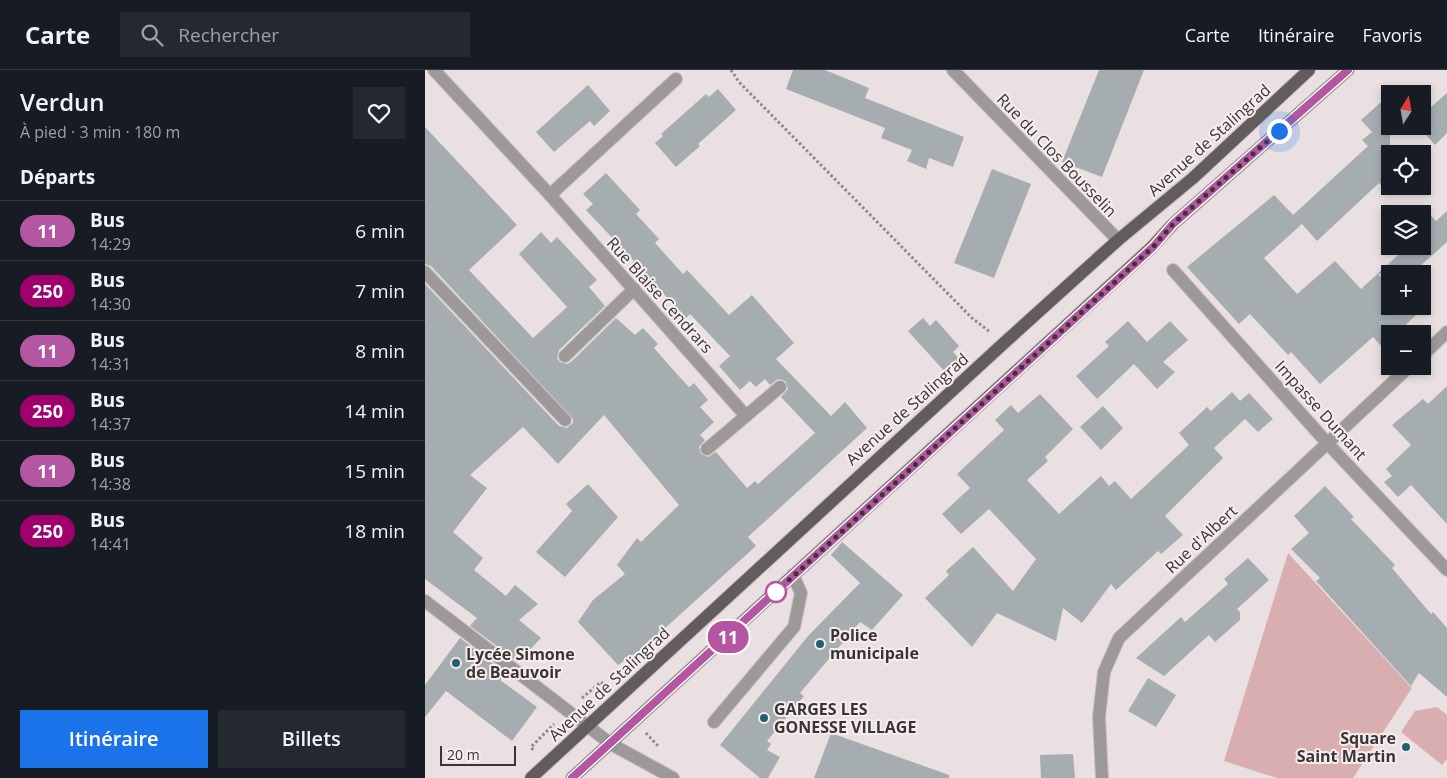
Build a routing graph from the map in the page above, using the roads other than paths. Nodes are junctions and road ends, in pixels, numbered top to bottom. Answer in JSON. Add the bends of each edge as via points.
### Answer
{"nodes":[{"id":1,"x":434,"y":70,"type":"edge"},
{"id":2,"x":953,"y":70,"type":"edge"},
{"id":3,"x":1309,"y":70,"type":"edge"},
{"id":4,"x":1348,"y":70,"type":"edge"},
{"id":5,"x":676,"y":79,"type":"dead end"},
{"id":6,"x":550,"y":195,"type":"junction"},
{"id":7,"x":1118,"y":240,"type":"junction"},
{"id":8,"x":1173,"y":270,"type":"dead end"},
{"id":9,"x":425,"y":272,"type":"edge"},
{"id":10,"x":634,"y":289,"type":"junction"},
{"id":11,"x":1447,"y":332,"type":"edge"},
{"id":12,"x":1431,"y":347,"type":"edge"},
{"id":13,"x":565,"y":356,"type":"dead end"},
{"id":14,"x":1401,"y":375,"type":"edge"},
{"id":15,"x":780,"y":387,"type":"dead end"},
{"id":16,"x":746,"y":416,"type":"junction"},
{"id":17,"x":565,"y":420,"type":"dead end"},
{"id":18,"x":1328,"y":444,"type":"junction"},
{"id":19,"x":707,"y":449,"type":"dead end"},
{"id":20,"x":1447,"y":570,"type":"edge"},
{"id":21,"x":793,"y":576,"type":"junction"},
{"id":22,"x":425,"y":602,"type":"edge"},
{"id":23,"x":715,"y":722,"type":"dead end"},
{"id":24,"x":587,"y":725,"type":"junction"},
{"id":25,"x":611,"y":744,"type":"junction"},
{"id":26,"x":531,"y":778,"type":"edge"},
{"id":27,"x":572,"y":778,"type":"edge"},
{"id":28,"x":673,"y":778,"type":"edge"},
{"id":29,"x":1102,"y":778,"type":"edge"}],
"edges":[{"from":1,"to":6,"type":"street","name":"Rue Blaise Cendrars"},
{"from":2,"to":7,"type":"street","name":"Rue du Clos Bousselin"},
{"from":3,"to":7,"type":"main road","name":"Avenue de Stalingrad","via":[[1193,178]]},
{"from":4,"to":21,"type":"main road","via":[[1173,224],[1153,247]]},
{"from":5,"to":6,"type":"street"},
{"from":6,"to":10,"type":"street","name":"Rue Blaise Cendrars"},
{"from":7,"to":24,"type":"main road","name":"Avenue de Stalingrad"},
{"from":8,"to":18,"type":"street","name":"Impasse Dumant"},
{"from":9,"to":17,"type":"street"},
{"from":10,"to":13,"type":"street"},
{"from":10,"to":16,"type":"street","name":"Rue Blaise Cendrars"},
{"from":11,"to":12,"type":"street"},
{"from":14,"to":18,"type":"street","name":"Rue d'Albert"},
{"from":15,"to":16,"type":"street"},
{"from":16,"to":19,"type":"street"},
{"from":18,"to":20,"type":"street","name":"Impasse Dumant"},
{"from":18,"to":29,"type":"street","name":"Rue d'Albert","via":[[1119,638],[1104,672],[1099,717]]},
{"from":21,"to":23,"type":"street","via":[[801,593],[794,627]]},
{"from":21,"to":25,"type":"main road"},
{"from":22,"to":24,"type":"street"},
{"from":24,"to":25,"type":"street"},
{"from":24,"to":26,"type":"main road","name":"Avenue de Stalingrad"},
{"from":25,"to":27,"type":"main road"},
{"from":25,"to":28,"type":"street"}]}
